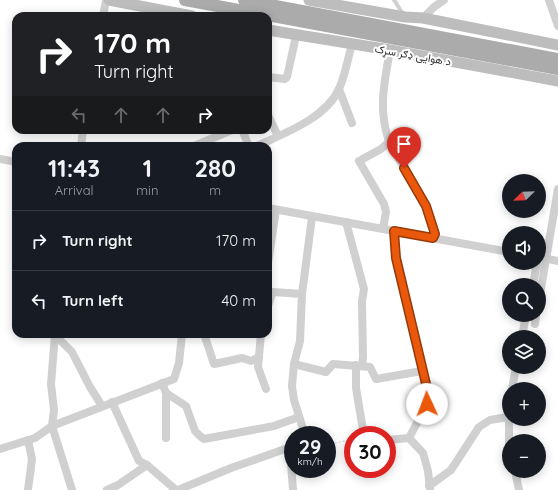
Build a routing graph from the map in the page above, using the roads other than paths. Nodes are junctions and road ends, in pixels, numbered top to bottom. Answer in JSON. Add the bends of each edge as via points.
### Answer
{"nodes":[{"id":1,"x":106,"y":0,"type":"edge"},
{"id":2,"x":109,"y":0,"type":"edge"},
{"id":3,"x":185,"y":0,"type":"edge"},
{"id":4,"x":244,"y":0,"type":"edge"},
{"id":5,"x":309,"y":0,"type":"edge"},
{"id":6,"x":394,"y":0,"type":"edge"},
{"id":7,"x":444,"y":0,"type":"edge"},
{"id":8,"x":549,"y":0,"type":"edge"},
{"id":9,"x":104,"y":12,"type":"edge"},
{"id":10,"x":171,"y":12,"type":"edge"},
{"id":11,"x":250,"y":12,"type":"edge"},
{"id":12,"x":272,"y":16,"type":"edge"},
{"id":13,"x":405,"y":18,"type":"junction"},
{"id":14,"x":423,"y":18,"type":"junction"},
{"id":15,"x":558,"y":26,"type":"edge"},
{"id":16,"x":272,"y":31,"type":"edge"},
{"id":17,"x":296,"y":36,"type":"junction"},
{"id":18,"x":352,"y":44,"type":"junction"},
{"id":19,"x":558,"y":45,"type":"edge"},
{"id":20,"x":390,"y":50,"type":"junction"},
{"id":21,"x":558,"y":59,"type":"edge"},
{"id":22,"x":558,"y":69,"type":"edge"},
{"id":23,"x":272,"y":77,"type":"edge"},
{"id":24,"x":558,"y":80,"type":"edge"},
{"id":25,"x":339,"y":89,"type":"junction"},
{"id":26,"x":272,"y":123,"type":"edge"},
{"id":27,"x":352,"y":123,"type":"dead end"},
{"id":28,"x":222,"y":134,"type":"edge"},
{"id":29,"x":278,"y":136,"type":"junction"},
{"id":30,"x":204,"y":142,"type":"edge"},
{"id":31,"x":265,"y":142,"type":"edge"},
{"id":32,"x":389,"y":142,"type":"junction"},
{"id":33,"x":0,"y":159,"type":"edge"},
{"id":34,"x":12,"y":161,"type":"edge"},
{"id":35,"x":558,"y":188,"type":"edge"},
{"id":36,"x":272,"y":209,"type":"edge"},
{"id":37,"x":312,"y":217,"type":"junction"},
{"id":38,"x":346,"y":222,"type":"junction"},
{"id":39,"x":383,"y":229,"type":"junction"},
{"id":40,"x":394,"y":231,"type":"junction"},
{"id":41,"x":433,"y":238,"type":"junction"},
{"id":42,"x":546,"y":244,"type":"edge"},
{"id":43,"x":502,"y":251,"type":"edge"},
{"id":44,"x":546,"y":259,"type":"edge"},
{"id":45,"x":558,"y":261,"type":"edge"},
{"id":46,"x":272,"y":294,"type":"edge"},
{"id":47,"x":302,"y":294,"type":"junction"},
{"id":48,"x":55,"y":338,"type":"edge"},
{"id":49,"x":59,"y":338,"type":"edge"},
{"id":50,"x":182,"y":338,"type":"edge"},
{"id":51,"x":205,"y":338,"type":"edge"},
{"id":52,"x":261,"y":338,"type":"edge"},
{"id":53,"x":259,"y":357,"type":"junction"},
{"id":54,"x":294,"y":364,"type":"junction"},
{"id":55,"x":359,"y":366,"type":"junction"},
{"id":56,"x":422,"y":371,"type":"junction"},
{"id":57,"x":162,"y":383,"type":"junction"},
{"id":58,"x":266,"y":389,"type":"dead end"},
{"id":59,"x":166,"y":393,"type":"junction"},
{"id":60,"x":112,"y":402,"type":"junction"},
{"id":61,"x":102,"y":406,"type":"junction"},
{"id":62,"x":502,"y":416,"type":"edge"},
{"id":63,"x":299,"y":417,"type":"junction"},
{"id":64,"x":52,"y":426,"type":"junction"},
{"id":65,"x":302,"y":426,"type":"edge"},
{"id":66,"x":362,"y":426,"type":"edge"},
{"id":67,"x":166,"y":438,"type":"dead end"},
{"id":68,"x":409,"y":438,"type":"junction"},
{"id":69,"x":396,"y":439,"type":"edge"},
{"id":70,"x":28,"y":440,"type":"junction"},
{"id":71,"x":0,"y":449,"type":"edge"},
{"id":72,"x":284,"y":449,"type":"edge"},
{"id":73,"x":147,"y":465,"type":"junction"},
{"id":74,"x":292,"y":478,"type":"edge"},
{"id":75,"x":517,"y":478,"type":"edge"},
{"id":76,"x":119,"y":487,"type":"edge"},
{"id":77,"x":430,"y":488,"type":"edge"},
{"id":78,"x":28,"y":490,"type":"edge"},
{"id":79,"x":72,"y":490,"type":"edge"},
{"id":80,"x":107,"y":490,"type":"edge"},
{"id":81,"x":177,"y":490,"type":"edge"},
{"id":82,"x":293,"y":490,"type":"edge"},
{"id":83,"x":520,"y":490,"type":"edge"}],
"edges":[{"from":1,"to":9,"type":"street"},
{"from":2,"to":10,"type":"main road"},
{"from":3,"to":11,"type":"main road"},
{"from":4,"to":21,"type":"main road"},
{"from":5,"to":13,"type":"main road"},
{"from":6,"to":13,"type":"lane"},
{"from":7,"to":14,"type":"street"},
{"from":8,"to":15,"type":"street"},
{"from":12,"to":22,"type":"main road"},
{"from":13,"to":14,"type":"main road"},
{"from":14,"to":19,"type":"main road"},
{"from":16,"to":17,"type":"main road","name":"د هوایی ډګر سړک"},
{"from":17,"to":18,"type":"main road","name":"د هوایی ډګر سړک"},
{"from":17,"to":23,"type":"street","via":[[287,77]]},
{"from":18,"to":20,"type":"main road","name":"د هوایی ډګر سړک"},
{"from":18,"to":25,"type":"street"},
{"from":20,"to":24,"type":"main road","name":"د هوایی ډګر سړک"},
{"from":20,"to":32,"type":"street","via":[[382,92],[382,109]]},
{"from":25,"to":27,"type":"street"},
{"from":25,"to":29,"type":"street","via":[[327,107],[316,116]]},
{"from":26,"to":29,"type":"street"},
{"from":28,"to":30,"type":"street"},
{"from":29,"to":31,"type":"street"},
{"from":32,"to":39,"type":"street","via":[[359,161],[384,204],[386,212]]},
{"from":32,"to":41,"type":"street","via":[[426,206],[434,227]]},
{"from":33,"to":34,"type":"street"},
{"from":35,"to":42,"type":"street"},
{"from":36,"to":37,"type":"street"},
{"from":37,"to":38,"type":"street"},
{"from":37,"to":47,"type":"street"},
{"from":38,"to":39,"type":"street"},
{"from":38,"to":55,"type":"street","via":[[364,289],[363,357]]},
{"from":39,"to":40,"type":"street"},
{"from":40,"to":41,"type":"street"},
{"from":40,"to":56,"type":"street","via":[[396,258]]},
{"from":41,"to":43,"type":"street"},
{"from":44,"to":45,"type":"street"},
{"from":46,"to":47,"type":"street"},
{"from":47,"to":54,"type":"street","via":[[300,341]]},
{"from":48,"to":64,"type":"street","via":[[51,384],[54,410]]},
{"from":49,"to":61,"type":"street","via":[[72,352]]},
{"from":50,"to":57,"type":"street","via":[[179,363],[174,378]]},
{"from":51,"to":53,"type":"street","via":[[214,364],[242,358],[251,361]]},
{"from":52,"to":53,"type":"street"},
{"from":53,"to":58,"type":"street","via":[[258,367]]},
{"from":54,"to":55,"type":"street","via":[[326,372],[333,364]]},
{"from":54,"to":63,"type":"street","via":[[292,386]]},
{"from":55,"to":56,"type":"street","via":[[370,367],[376,379]]},
{"from":55,"to":66,"type":"street","via":[[356,388]]},
{"from":56,"to":68,"type":"street","via":[[427,388],[427,404]]},
{"from":57,"to":59,"type":"street"},
{"from":57,"to":60,"type":"street"},
{"from":59,"to":63,"type":"street","via":[[186,406],[195,431],[204,438],[274,426]]},
{"from":59,"to":67,"type":"street"},
{"from":60,"to":61,"type":"street"},
{"from":60,"to":73,"type":"street","via":[[139,461]]},
{"from":61,"to":64,"type":"street"},
{"from":62,"to":77,"type":"street","via":[[479,427],[450,470]]},
{"from":63,"to":65,"type":"street"},
{"from":64,"to":70,"type":"street"},
{"from":64,"to":79,"type":"street"},
{"from":68,"to":69,"type":"street"},
{"from":68,"to":77,"type":"street","via":[[423,453]]},
{"from":70,"to":71,"type":"street"},
{"from":70,"to":78,"type":"street","via":[[32,459]]},
{"from":72,"to":81,"type":"street"},
{"from":73,"to":76,"type":"street"},
{"from":73,"to":81,"type":"street"},
{"from":74,"to":82,"type":"street"},
{"from":75,"to":83,"type":"street"},
{"from":76,"to":80,"type":"street"}]}
